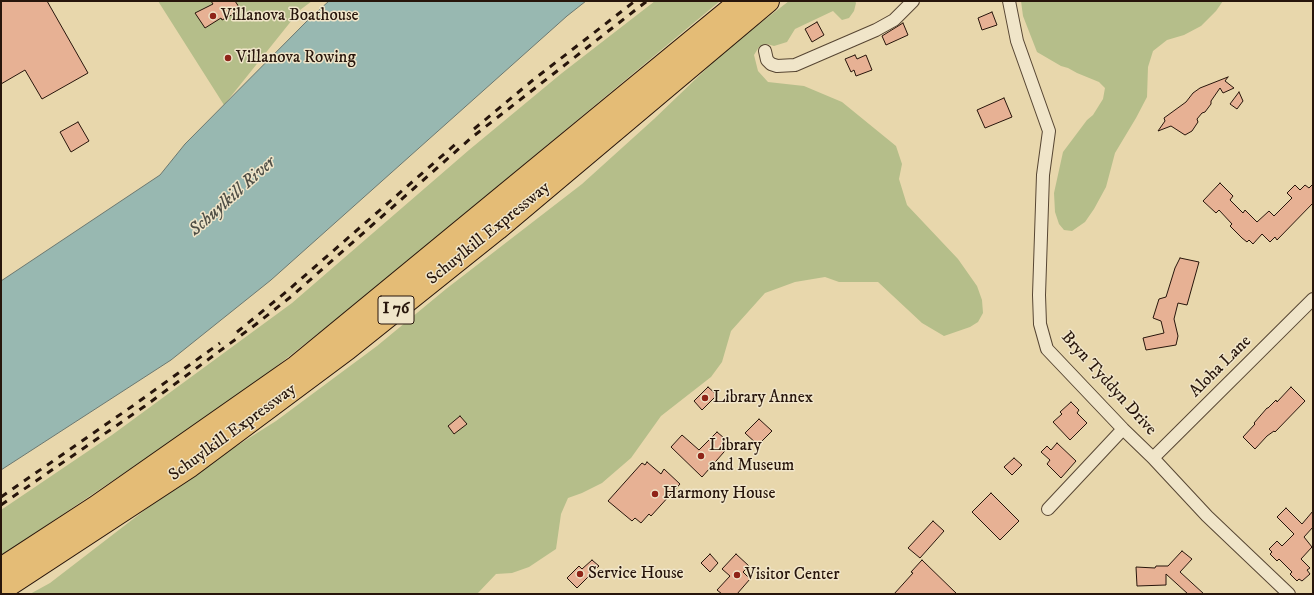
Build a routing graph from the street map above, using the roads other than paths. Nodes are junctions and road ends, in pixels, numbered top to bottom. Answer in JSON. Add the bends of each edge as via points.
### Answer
{"nodes":[{"id":1,"x":741,"y":1,"type":"edge"},
{"id":2,"x":768,"y":1,"type":"edge"},
{"id":3,"x":913,"y":1,"type":"edge"},
{"id":4,"x":1009,"y":1,"type":"edge"},
{"id":5,"x":764,"y":51,"type":"dead end"},
{"id":6,"x":1313,"y":299,"type":"edge"},
{"id":7,"x":1123,"y":429,"type":"junction"},
{"id":8,"x":1153,"y":458,"type":"junction"},
{"id":9,"x":1048,"y":509,"type":"dead end"},
{"id":10,"x":1,"y":569,"type":"edge"},
{"id":11,"x":1,"y":590,"type":"edge"},
{"id":12,"x":1289,"y":594,"type":"edge"}],
"edges":[{"from":1,"to":10,"type":"highway","name":"Schuylkill Expressway","number":"I 76","via":[[296,367],[96,507]]},
{"from":2,"to":11,"type":"highway","name":"Schuylkill Expressway","number":"I 76","via":[[503,224],[347,349],[190,466]]},
{"from":3,"to":5,"type":"street","via":[[894,20],[876,30],[795,66],[771,64]]},
{"from":4,"to":7,"type":"street","name":"Bryn Tyddyn Drive","via":[[1017,41],[1049,130],[1043,174],[1040,324],[1047,349]]},
{"from":6,"to":8,"type":"street","name":"Aloha Lane"},
{"from":7,"to":8,"type":"street","name":"Bryn Tyddyn Drive"},
{"from":7,"to":9,"type":"street"},
{"from":8,"to":12,"type":"street","name":"Bryn Tyddyn Drive","via":[[1207,516]]}]}
